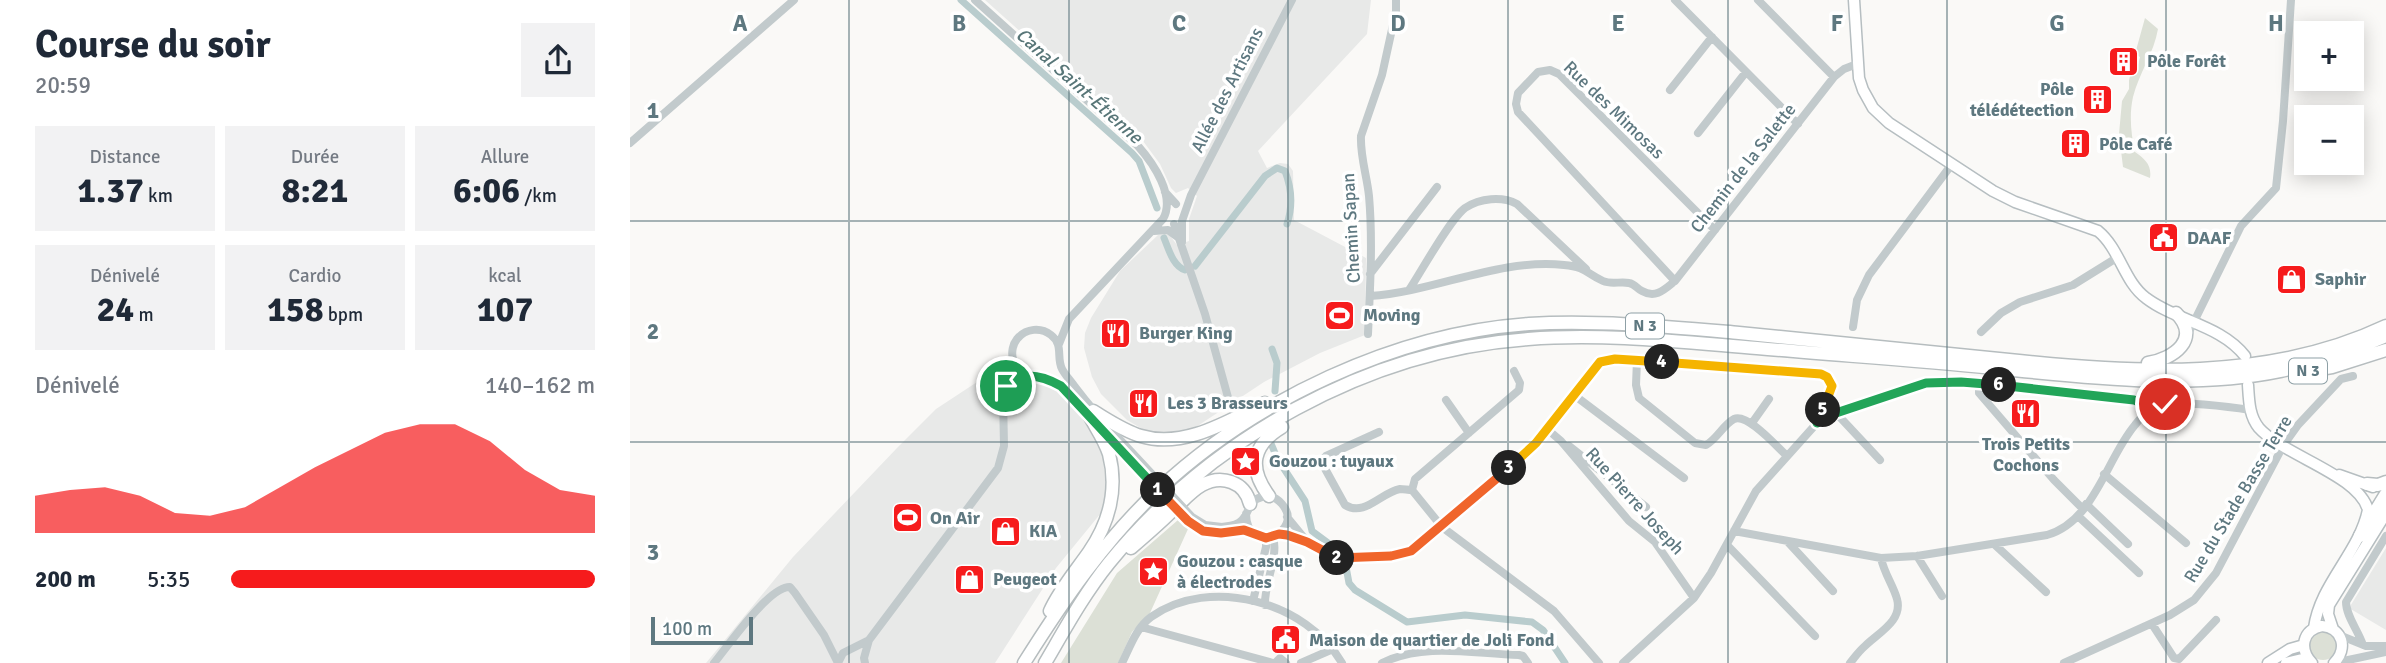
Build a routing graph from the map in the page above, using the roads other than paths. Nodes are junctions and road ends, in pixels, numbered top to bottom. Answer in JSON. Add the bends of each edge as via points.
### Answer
{"nodes":[{"id":1,"x":794,"y":0,"type":"edge"},
{"id":2,"x":975,"y":0,"type":"edge"},
{"id":3,"x":1292,"y":0,"type":"edge"},
{"id":4,"x":1396,"y":0,"type":"edge"},
{"id":5,"x":1675,"y":0,"type":"edge"},
{"id":6,"x":1854,"y":0,"type":"edge"},
{"id":7,"x":2291,"y":0,"type":"edge"},
{"id":8,"x":1761,"y":1,"type":"edge"},
{"id":9,"x":1712,"y":37,"type":"junction"},
{"id":10,"x":1857,"y":64,"type":"junction"},
{"id":11,"x":1746,"y":72,"type":"junction"},
{"id":12,"x":1834,"y":77,"type":"junction"},
{"id":13,"x":1670,"y":90,"type":"dead end"},
{"id":14,"x":1798,"y":124,"type":"junction"},
{"id":15,"x":1698,"y":133,"type":"dead end"},
{"id":16,"x":630,"y":143,"type":"edge"},
{"id":17,"x":1952,"y":164,"type":"junction"},
{"id":18,"x":1437,"y":187,"type":"dead end"},
{"id":19,"x":1165,"y":192,"type":"junction"},
{"id":20,"x":1191,"y":195,"type":"junction"},
{"id":21,"x":1177,"y":204,"type":"junction"},
{"id":22,"x":1174,"y":217,"type":"junction"},
{"id":23,"x":1715,"y":230,"type":"junction"},
{"id":24,"x":1154,"y":231,"type":"junction"},
{"id":25,"x":1182,"y":242,"type":"junction"},
{"id":26,"x":2118,"y":257,"type":"junction"},
{"id":27,"x":1586,"y":269,"type":"junction"},
{"id":28,"x":1370,"y":274,"type":"junction"},
{"id":29,"x":2130,"y":278,"type":"junction"},
{"id":30,"x":1675,"y":281,"type":"junction"},
{"id":31,"x":1409,"y":290,"type":"junction"},
{"id":32,"x":1370,"y":296,"type":"junction"},
{"id":33,"x":2151,"y":302,"type":"junction"},
{"id":34,"x":2176,"y":313,"type":"junction"},
{"id":35,"x":1069,"y":319,"type":"junction"},
{"id":36,"x":2196,"y":319,"type":"junction"},
{"id":37,"x":2386,"y":326,"type":"edge"},
{"id":38,"x":1052,"y":327,"type":"junction"},
{"id":39,"x":1853,"y":327,"type":"dead end"},
{"id":40,"x":1981,"y":332,"type":"dead end"},
{"id":41,"x":1368,"y":334,"type":"dead end"},
{"id":42,"x":2386,"y":336,"type":"edge"},
{"id":43,"x":1059,"y":344,"type":"junction"},
{"id":44,"x":2182,"y":345,"type":"junction"},
{"id":45,"x":2386,"y":351,"type":"edge"},
{"id":46,"x":1437,"y":354,"type":"junction"},
{"id":47,"x":1982,"y":358,"type":"junction"},
{"id":48,"x":1637,"y":360,"type":"junction"},
{"id":49,"x":1013,"y":361,"type":"junction"},
{"id":50,"x":1060,"y":361,"type":"junction"},
{"id":51,"x":1514,"y":371,"type":"dead end"},
{"id":52,"x":1027,"y":376,"type":"junction"},
{"id":53,"x":1330,"y":376,"type":"junction"},
{"id":54,"x":2353,"y":376,"type":"dead end"},
{"id":55,"x":1039,"y":377,"type":"junction"},
{"id":56,"x":2227,"y":377,"type":"junction"},
{"id":57,"x":1979,"y":383,"type":"junction"},
{"id":58,"x":1006,"y":386,"type":"junction"},
{"id":59,"x":2248,"y":386,"type":"dead end"},
{"id":60,"x":1574,"y":395,"type":"junction"},
{"id":61,"x":1769,"y":399,"type":"dead end"},
{"id":62,"x":1446,"y":400,"type":"dead end"},
{"id":63,"x":1233,"y":408,"type":"dead end"},
{"id":64,"x":2152,"y":408,"type":"junction"},
{"id":65,"x":2250,"y":410,"type":"junction"},
{"id":66,"x":1091,"y":413,"type":"junction"},
{"id":67,"x":1836,"y":413,"type":"junction"},
{"id":68,"x":1752,"y":423,"type":"junction"},
{"id":69,"x":1817,"y":423,"type":"junction"},
{"id":70,"x":1547,"y":429,"type":"junction"},
{"id":71,"x":1379,"y":432,"type":"dead end"},
{"id":72,"x":1469,"y":433,"type":"junction"},
{"id":73,"x":1561,"y":441,"type":"junction"},
{"id":74,"x":2283,"y":446,"type":"junction"},
{"id":75,"x":1787,"y":456,"type":"junction"},
{"id":76,"x":1880,"y":460,"type":"dead end"},
{"id":77,"x":2104,"y":474,"type":"junction"},
{"id":78,"x":1684,"y":478,"type":"dead end"},
{"id":79,"x":2386,"y":482,"type":"edge"},
{"id":80,"x":2364,"y":489,"type":"junction"},
{"id":81,"x":1412,"y":490,"type":"junction"},
{"id":82,"x":1269,"y":496,"type":"junction"},
{"id":83,"x":2385,"y":496,"type":"edge"},
{"id":84,"x":1646,"y":507,"type":"dead end"},
{"id":85,"x":1248,"y":509,"type":"junction"},
{"id":86,"x":2082,"y":510,"type":"junction"},
{"id":87,"x":2385,"y":514,"type":"edge"},
{"id":88,"x":1287,"y":517,"type":"junction"},
{"id":89,"x":1442,"y":527,"type":"junction"},
{"id":90,"x":1221,"y":530,"type":"junction"},
{"id":91,"x":1734,"y":531,"type":"junction"},
{"id":92,"x":1253,"y":533,"type":"junction"},
{"id":93,"x":1272,"y":536,"type":"junction"},
{"id":94,"x":2360,"y":536,"type":"junction"},
{"id":95,"x":2386,"y":536,"type":"edge"},
{"id":96,"x":1787,"y":541,"type":"junction"},
{"id":97,"x":1307,"y":542,"type":"junction"},
{"id":98,"x":1994,"y":544,"type":"junction"},
{"id":99,"x":2128,"y":544,"type":"dead end"},
{"id":100,"x":2186,"y":544,"type":"dead end"},
{"id":101,"x":1727,"y":545,"type":"junction"},
{"id":102,"x":1917,"y":556,"type":"junction"},
{"id":103,"x":1881,"y":558,"type":"junction"},
{"id":104,"x":2139,"y":573,"type":"dead end"},
{"id":105,"x":1088,"y":590,"type":"junction"},
{"id":106,"x":1833,"y":591,"type":"dead end"},
{"id":107,"x":2046,"y":593,"type":"dead end"},
{"id":108,"x":1942,"y":596,"type":"dead end"},
{"id":109,"x":1693,"y":598,"type":"junction"},
{"id":110,"x":1253,"y":601,"type":"junction"},
{"id":111,"x":1265,"y":605,"type":"junction"},
{"id":112,"x":2216,"y":620,"type":"dead end"},
{"id":113,"x":2152,"y":624,"type":"junction"},
{"id":114,"x":1141,"y":627,"type":"junction"},
{"id":115,"x":2314,"y":628,"type":"junction"},
{"id":116,"x":2336,"y":632,"type":"junction"},
{"id":117,"x":824,"y":635,"type":"junction"},
{"id":118,"x":1815,"y":636,"type":"dead end"},
{"id":119,"x":869,"y":640,"type":"junction"},
{"id":120,"x":2304,"y":645,"type":"junction"},
{"id":121,"x":2363,"y":645,"type":"junction"},
{"id":122,"x":2386,"y":646,"type":"edge"},
{"id":123,"x":1333,"y":649,"type":"junction"},
{"id":124,"x":849,"y":651,"type":"junction"},
{"id":125,"x":2386,"y":652,"type":"edge"},
{"id":126,"x":1027,"y":658,"type":"edge"},
{"id":127,"x":1398,"y":659,"type":"edge"},
{"id":128,"x":1492,"y":659,"type":"edge"},
{"id":129,"x":864,"y":661,"type":"edge"},
{"id":130,"x":2069,"y":662,"type":"edge"},
{"id":131,"x":714,"y":663,"type":"edge"},
{"id":132,"x":838,"y":663,"type":"edge"},
{"id":133,"x":1045,"y":663,"type":"edge"},
{"id":134,"x":1122,"y":663,"type":"edge"},
{"id":135,"x":1274,"y":663,"type":"edge"},
{"id":136,"x":1286,"y":663,"type":"edge"},
{"id":137,"x":1301,"y":663,"type":"edge"},
{"id":138,"x":1342,"y":663,"type":"edge"},
{"id":139,"x":1382,"y":663,"type":"edge"},
{"id":140,"x":1528,"y":663,"type":"edge"},
{"id":141,"x":1599,"y":663,"type":"edge"},
{"id":142,"x":1623,"y":663,"type":"edge"},
{"id":143,"x":1850,"y":663,"type":"edge"},
{"id":144,"x":2268,"y":663,"type":"edge"},
{"id":145,"x":2287,"y":663,"type":"edge"},
{"id":146,"x":2311,"y":663,"type":"edge"},
{"id":147,"x":2334,"y":663,"type":"edge"}],
"edges":[{"from":1,"to":16,"type":"street"},
{"from":2,"to":19,"type":"street","via":[[1138,146]]},
{"from":3,"to":20,"type":"street","name":"Allée des Artisans"},
{"from":4,"to":28,"type":"street","name":"Chemin Sapan","via":[[1382,75],[1360,146],[1369,195]]},
{"from":5,"to":9,"type":"street"},
{"from":6,"to":10,"type":"main road"},
{"from":7,"to":36,"type":"street","via":[[2276,188],[2241,226]]},
{"from":8,"to":12,"type":"street"},
{"from":9,"to":11,"type":"street"},
{"from":9,"to":13,"type":"street"},
{"from":10,"to":12,"type":"street","name":"Chemin de la Salette"},
{"from":10,"to":17,"type":"main road","via":[[1873,108]]},
{"from":11,"to":14,"type":"street"},
{"from":11,"to":15,"type":"street"},
{"from":12,"to":14,"type":"street","name":"Chemin de la Salette"},
{"from":14,"to":23,"type":"street","name":"Chemin de la Salette"},
{"from":17,"to":26,"type":"main road","via":[[2015,202],[2092,228],[2108,240]]},
{"from":17,"to":39,"type":"street","via":[[1869,275],[1857,300]]},
{"from":18,"to":28,"type":"street"},
{"from":19,"to":21,"type":"street"},
{"from":19,"to":22,"type":"street"},
{"from":20,"to":21,"type":"street","name":"Allée des Artisans"},
{"from":20,"to":22,"type":"street","name":"Allée des Artisans"},
{"from":21,"to":22,"type":"street"},
{"from":22,"to":24,"type":"street","name":"Allée des Artisans"},
{"from":22,"to":25,"type":"street"},
{"from":23,"to":30,"type":"street","name":"Chemin de la Salette"},
{"from":23,"to":30,"type":"street","name":"Rue des Mimosas","via":[[1559,74],[1538,72],[1518,93],[1518,112]]},
{"from":24,"to":25,"type":"street","via":[[1168,230]]},
{"from":24,"to":35,"type":"street","name":"Allée des Artisans"},
{"from":25,"to":63,"type":"street"},
{"from":26,"to":29,"type":"main road"},
{"from":26,"to":40,"type":"street","via":[[2073,285],[2020,302]]},
{"from":27,"to":30,"type":"street","name":"Chemin de la Salette","via":[[1601,280],[1634,284],[1656,294]]},
{"from":27,"to":31,"type":"street","via":[[1525,265]]},
{"from":27,"to":31,"type":"street","via":[[1517,204],[1499,199],[1477,202],[1460,213]]},
{"from":28,"to":32,"type":"street","name":"Chemin Sapan"},
{"from":29,"to":33,"type":"main road"},
{"from":29,"to":36,"type":"main road"},
{"from":31,"to":32,"type":"street"},
{"from":32,"to":41,"type":"street","name":"Chemin Sapan"},
{"from":33,"to":34,"type":"main road"},
{"from":33,"to":36,"type":"main road"},
{"from":34,"to":36,"type":"main road"},
{"from":34,"to":44,"type":"highway","via":[[2186,327]]},
{"from":35,"to":38,"type":"street"},
{"from":35,"to":43,"type":"street"},
{"from":36,"to":44,"type":"street"},
{"from":37,"to":47,"type":"highway","number":"N 3","via":[[2298,358],[2226,367],[2124,369]]},
{"from":38,"to":43,"type":"street","via":[[1050,334]]},
{"from":38,"to":49,"type":"street","via":[[1029,330],[1017,339]]},
{"from":42,"to":56,"type":"highway","number":"N 3","via":[[2324,361]]},
{"from":43,"to":50,"type":"street"},
{"from":44,"to":47,"type":"highway","number":"N 3","via":[[2164,360],[2123,365]]},
{"from":45,"to":56,"type":"highway","number":"N 3","via":[[2332,367]]},
{"from":46,"to":56,"type":"highway","number":"N 3","via":[[1507,341],[1578,338],[1696,343],[2124,379]]},
{"from":46,"to":82,"type":"highway","via":[[1342,395],[1269,435],[1256,464],[1258,480]]},
{"from":46,"to":105,"type":"highway","number":"N 3","via":[[1336,389],[1244,441],[1166,502]]},
{"from":47,"to":53,"type":"highway","number":"N 3","via":[[1697,329],[1529,324],[1434,340]]},
{"from":48,"to":60,"type":"street","via":[[1605,360]]},
{"from":48,"to":68,"type":"street","via":[[1639,398],[1695,443],[1712,442],[1737,418]]},
{"from":48,"to":69,"type":"street","via":[[1821,374],[1832,386]]},
{"from":49,"to":52,"type":"street"},
{"from":49,"to":58,"type":"street"},
{"from":50,"to":55,"type":"street","via":[[1052,372]]},
{"from":50,"to":66,"type":"street"},
{"from":51,"to":72,"type":"street","via":[[1520,390]]},
{"from":52,"to":55,"type":"street"},
{"from":52,"to":58,"type":"street"},
{"from":53,"to":66,"type":"highway","via":[[1177,439],[1142,437]]},
{"from":53,"to":126,"type":"highway","number":"N 3","via":[[1236,429],[1156,492],[1099,553]]},
{"from":54,"to":74,"type":"street","name":"Rue du Stade Basse Terre","via":[[2329,389]]},
{"from":55,"to":66,"type":"street","via":[[1061,386]]},
{"from":57,"to":64,"type":"street","via":[[2134,400]]},
{"from":57,"to":67,"type":"street","via":[[1926,383]]},
{"from":57,"to":86,"type":"street","via":[[1979,393]]},
{"from":58,"to":119,"type":"street","via":[[1004,446],[998,468]]},
{"from":59,"to":65,"type":"main road"},
{"from":60,"to":70,"type":"street"},
{"from":60,"to":78,"type":"street"},
{"from":61,"to":68,"type":"street"},
{"from":62,"to":72,"type":"street"},
{"from":64,"to":65,"type":"street","via":[[2174,404]]},
{"from":64,"to":77,"type":"street","via":[[2123,438]]},
{"from":65,"to":74,"type":"main road","via":[[2258,427]]},
{"from":66,"to":90,"type":"street","bridge":true,"via":[[1188,521],[1203,531]]},
{"from":66,"to":126,"type":"highway","via":[[1109,455],[1111,505],[1105,524],[1057,596]]},
{"from":67,"to":69,"type":"street"},
{"from":67,"to":76,"type":"street"},
{"from":68,"to":75,"type":"street"},
{"from":69,"to":75,"type":"street"},
{"from":70,"to":73,"type":"street","name":"Rue Pierre Joseph"},
{"from":70,"to":89,"type":"street"},
{"from":71,"to":81,"type":"street","via":[[1322,459],[1345,505],[1359,510],[1399,489]]},
{"from":72,"to":81,"type":"street","via":[[1415,479]]},
{"from":73,"to":84,"type":"street"},
{"from":73,"to":109,"type":"street","name":"Rue Pierre Joseph","via":[[1629,521],[1655,542]]},
{"from":74,"to":80,"type":"main road"},
{"from":74,"to":113,"type":"street","name":"Rue du Stade Basse Terre","via":[[2210,582],[2182,609]]},
{"from":75,"to":91,"type":"street","via":[[1756,491]]},
{"from":77,"to":86,"type":"street"},
{"from":77,"to":100,"type":"street"},
{"from":79,"to":80,"type":"highway"},
{"from":80,"to":83,"type":"main road"},
{"from":80,"to":94,"type":"main road","via":[[2368,510]]},
{"from":81,"to":89,"type":"street"},
{"from":82,"to":85,"type":"street","via":[[1255,499]]},
{"from":82,"to":88,"type":"street","via":[[1280,501]]},
{"from":83,"to":87,"type":"main road"},
{"from":83,"to":94,"type":"highway"},
{"from":85,"to":90,"type":"street","via":[[1236,525]]},
{"from":85,"to":92,"type":"street","via":[[1246,521]]},
{"from":85,"to":105,"type":"highway","via":[[1248,495],[1242,487],[1225,480],[1206,482]]},
{"from":86,"to":98,"type":"street","via":[[2060,531]]},
{"from":86,"to":99,"type":"street"},
{"from":86,"to":104,"type":"street"},
{"from":87,"to":116,"type":"main road","via":[[2329,604]]},
{"from":88,"to":93,"type":"street","via":[[1286,524]]},
{"from":88,"to":97,"type":"street"},
{"from":89,"to":97,"type":"street","via":[[1411,551],[1391,556],[1336,558]]},
{"from":89,"to":141,"type":"street","via":[[1554,611]]},
{"from":90,"to":92,"type":"street"},
{"from":91,"to":96,"type":"street"},
{"from":91,"to":101,"type":"street"},
{"from":92,"to":93,"type":"street"},
{"from":93,"to":97,"type":"street"},
{"from":93,"to":110,"type":"street"},
{"from":93,"to":111,"type":"street"},
{"from":94,"to":115,"type":"main road","via":[[2322,600]]},
{"from":95,"to":121,"type":"street","via":[[2346,602]]},
{"from":96,"to":103,"type":"street"},
{"from":96,"to":106,"type":"street"},
{"from":98,"to":102,"type":"street"},
{"from":98,"to":107,"type":"street"},
{"from":101,"to":109,"type":"street"},
{"from":101,"to":118,"type":"street"},
{"from":102,"to":103,"type":"street"},
{"from":102,"to":108,"type":"street"},
{"from":103,"to":143,"type":"street","via":[[1898,609],[1895,618]]},
{"from":105,"to":133,"type":"highway","number":"N 3"},
{"from":109,"to":142,"type":"street"},
{"from":110,"to":111,"type":"street"},
{"from":110,"to":114,"type":"street","via":[[1195,600],[1163,610]]},
{"from":111,"to":123,"type":"street","via":[[1301,621]]},
{"from":112,"to":113,"type":"street","via":[[2179,659]]},
{"from":113,"to":130,"type":"street","name":"Rue du Stade Basse Terre"},
{"from":114,"to":134,"type":"street"},
{"from":114,"to":135,"type":"street"},
{"from":115,"to":116,"type":"main road"},
{"from":115,"to":120,"type":"main road"},
{"from":116,"to":121,"type":"street"},
{"from":116,"to":147,"type":"main road","via":[[2342,650]]},
{"from":117,"to":124,"type":"street","via":[[836,647]]},
{"from":117,"to":131,"type":"street","via":[[795,593],[784,587],[771,595]]},
{"from":117,"to":132,"type":"street"},
{"from":119,"to":124,"type":"street"},
{"from":119,"to":129,"type":"street"},
{"from":120,"to":144,"type":"main road"},
{"from":120,"to":146,"type":"main road"},
{"from":121,"to":122,"type":"street"},
{"from":123,"to":137,"type":"street"},
{"from":123,"to":138,"type":"street"},
{"from":124,"to":129,"type":"street","via":[[856,651]]},
{"from":124,"to":132,"type":"street"},
{"from":125,"to":147,"type":"street"},
{"from":127,"to":128,"type":"street","via":[[1462,649]]},
{"from":127,"to":139,"type":"street"},
{"from":128,"to":140,"type":"street","via":[[1519,655]]},
{"from":135,"to":136,"type":"street","via":[[1280,659]]},
{"from":145,"to":146,"type":"main road","via":[[2302,659]]}]}
